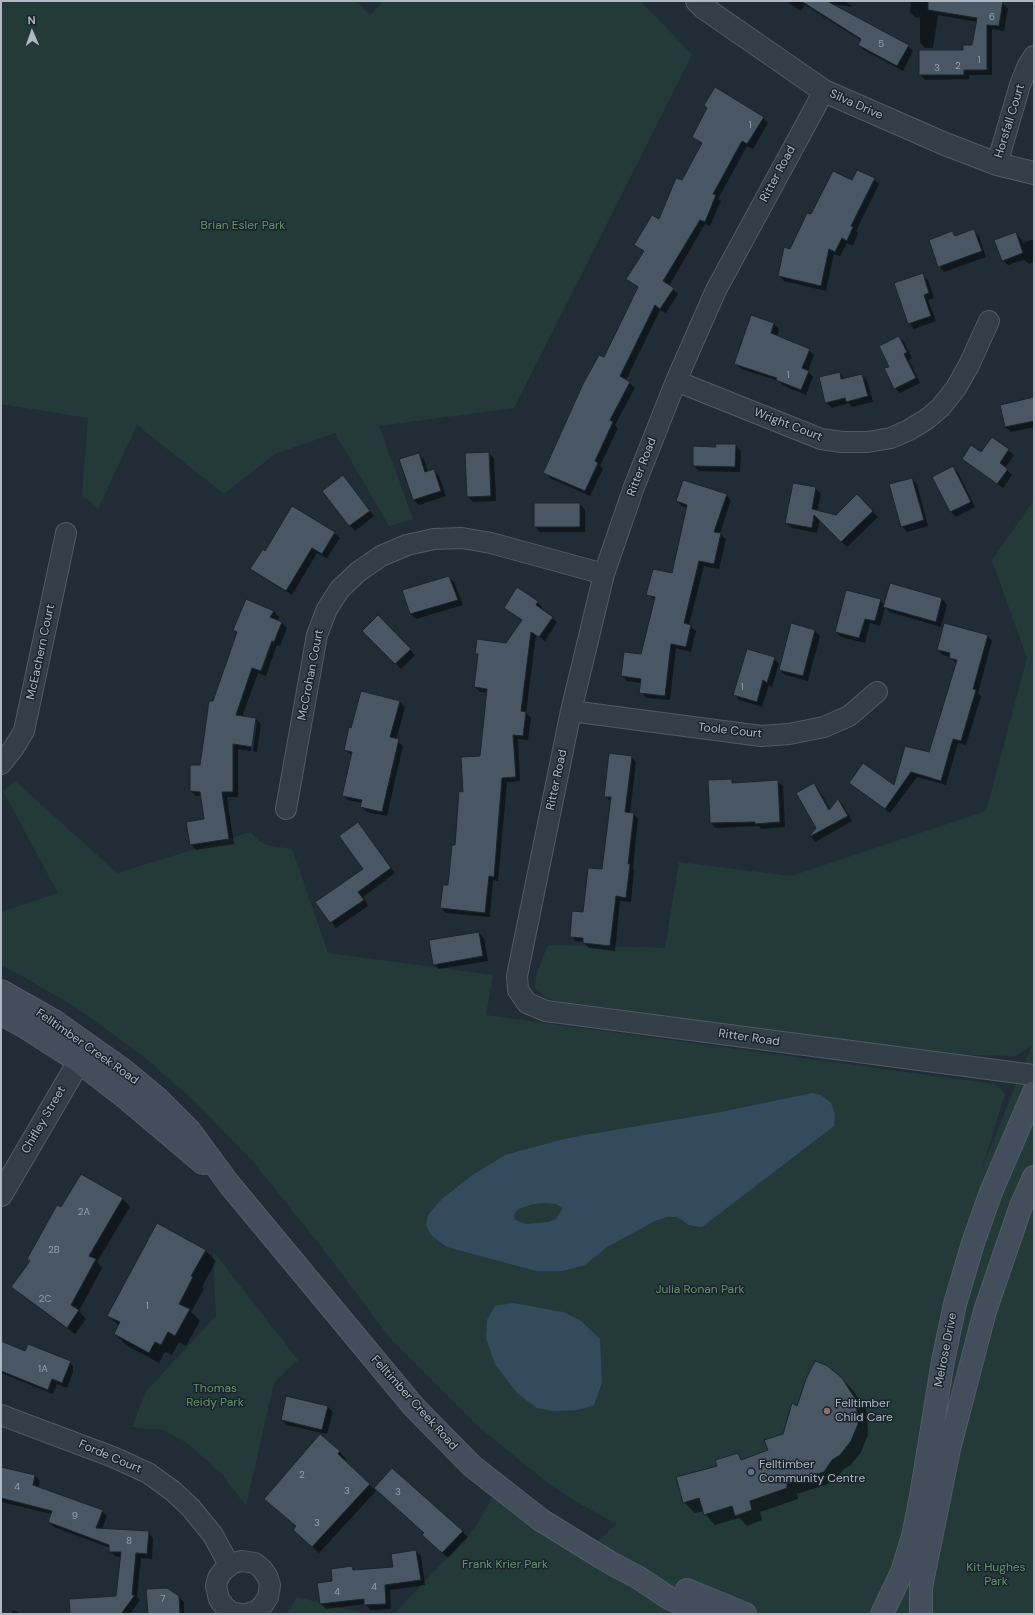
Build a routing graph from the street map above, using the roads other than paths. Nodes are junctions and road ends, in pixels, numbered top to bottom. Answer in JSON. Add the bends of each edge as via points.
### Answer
{"nodes":[{"id":1,"x":697,"y":1,"type":"edge"},
{"id":2,"x":1034,"y":56,"type":"edge"},
{"id":3,"x":824,"y":91,"type":"junction"},
{"id":4,"x":997,"y":164,"type":"junction"},
{"id":5,"x":1034,"y":173,"type":"edge"},
{"id":6,"x":989,"y":321,"type":"dead end"},
{"id":7,"x":676,"y":381,"type":"junction"},
{"id":8,"x":66,"y":533,"type":"dead end"},
{"id":9,"x":604,"y":574,"type":"junction"},
{"id":10,"x":877,"y":692,"type":"dead end"},
{"id":11,"x":572,"y":712,"type":"junction"},
{"id":12,"x":1,"y":764,"type":"edge"},
{"id":13,"x":286,"y":809,"type":"dead end"},
{"id":14,"x":1,"y":991,"type":"edge"},
{"id":15,"x":1,"y":1014,"type":"edge"},
{"id":16,"x":83,"y":1053,"type":"junction"},
{"id":17,"x":1034,"y":1075,"type":"edge"},
{"id":18,"x":1034,"y":1092,"type":"edge"},
{"id":19,"x":1034,"y":1177,"type":"edge"},
{"id":20,"x":991,"y":1192,"type":"junction"},
{"id":21,"x":1,"y":1195,"type":"edge"},
{"id":22,"x":1028,"y":1209,"type":"edge"},
{"id":23,"x":1,"y":1415,"type":"edge"},
{"id":24,"x":229,"y":1565,"type":"junction"},
{"id":25,"x":639,"y":1578,"type":"junction"},
{"id":26,"x":241,"y":1614,"type":"edge"},
{"id":27,"x":247,"y":1614,"type":"edge"},
{"id":28,"x":706,"y":1614,"type":"edge"},
{"id":29,"x":745,"y":1614,"type":"edge"},
{"id":30,"x":882,"y":1614,"type":"edge"},
{"id":31,"x":922,"y":1614,"type":"edge"}],
"edges":[{"from":1,"to":3,"type":"street","name":"Silva Drive"},
{"from":2,"to":4,"type":"street","name":"Horsfall Court","via":[[1020,85]]},
{"from":3,"to":4,"type":"street","name":"Silva Drive"},
{"from":3,"to":7,"type":"street","name":"Ritter Road","via":[[720,284]]},
{"from":4,"to":5,"type":"street","name":"Silva Drive"},
{"from":6,"to":7,"type":"street","name":"Wright Court","via":[[969,365],[941,407],[927,419],[891,438],[868,442],[821,439]]},
{"from":7,"to":9,"type":"street","name":"Ritter Road","via":[[634,487]]},
{"from":8,"to":12,"type":"street","name":"McEachern Court","via":[[24,731]]},
{"from":9,"to":11,"type":"street","name":"Ritter Road"},
{"from":9,"to":13,"type":"street","name":"McCrohan Court","via":[[491,543],[462,538],[434,539],[407,545],[381,556],[358,572],[340,589],[327,610],[317,635]]},
{"from":10,"to":11,"type":"street","name":"Toole Court","via":[[849,716],[824,727],[761,736]]},
{"from":11,"to":17,"type":"street","name":"Ritter Road","via":[[517,976],[518,990],[527,1003],[546,1010]]},
{"from":14,"to":16,"type":"main road","name":"Felltimber Creek Road","via":[[54,1022]]},
{"from":15,"to":16,"type":"main road","name":"Felltimber Creek Road"},
{"from":16,"to":21,"type":"street","name":"Chifley Street"},
{"from":16,"to":25,"type":"main road","name":"Felltimber Creek Road","via":[[122,1069],[157,1098],[190,1131],[229,1184],[414,1407],[472,1466],[541,1520]]},
{"from":18,"to":20,"type":"main road","name":"Melrose Drive"},
{"from":19,"to":22,"type":"main road"},
{"from":20,"to":22,"type":"main road"},
{"from":20,"to":30,"type":"main road","name":"Melrose Drive","via":[[955,1304],[913,1536],[902,1572]]},
{"from":22,"to":31,"type":"main road","via":[[985,1311],[949,1449],[922,1582]]},
{"from":23,"to":24,"type":"street","name":"Forde Court","via":[[148,1473],[191,1508],[213,1535]]},
{"from":24,"to":26,"type":"street","via":[[218,1578],[217,1595],[231,1612]]},
{"from":24,"to":27,"type":"street","via":[[251,1562],[267,1576],[270,1585],[268,1598],[260,1608]]},
{"from":25,"to":28,"type":"main road","name":"Felltimber Creek Road","via":[[669,1598]]},
{"from":25,"to":29,"type":"main road","name":"Felltimber Creek Road","via":[[675,1585]]}]}
